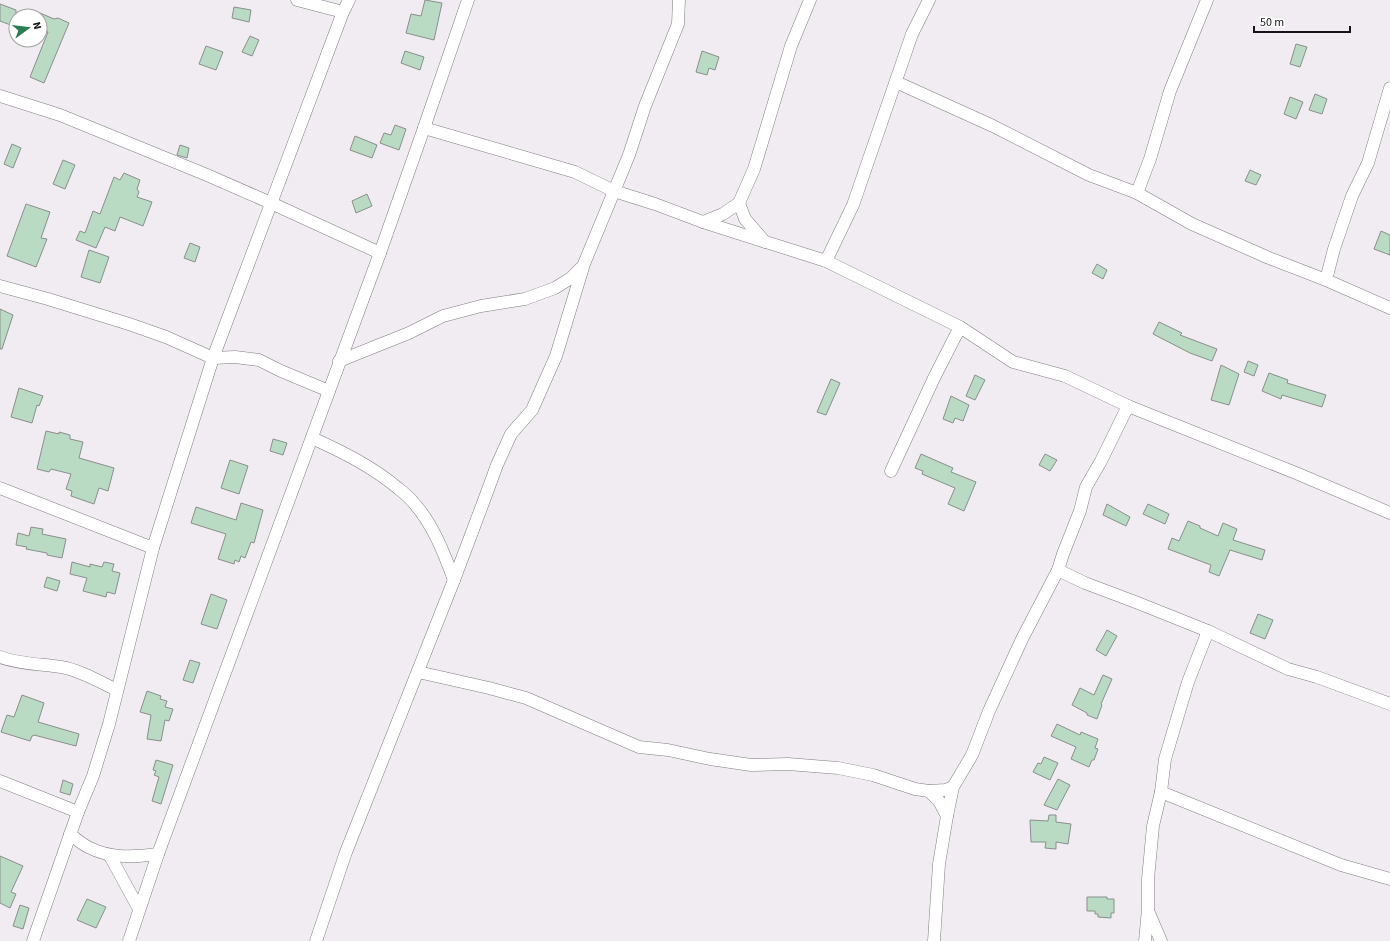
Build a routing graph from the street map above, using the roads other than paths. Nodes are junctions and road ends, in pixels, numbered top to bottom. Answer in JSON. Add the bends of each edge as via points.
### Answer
{"nodes":[{"id":1,"x":297,"y":0,"type":"edge"},
{"id":2,"x":349,"y":0,"type":"edge"},
{"id":3,"x":468,"y":0,"type":"edge"},
{"id":4,"x":679,"y":0,"type":"edge"},
{"id":5,"x":810,"y":0,"type":"edge"},
{"id":6,"x":928,"y":0,"type":"edge"},
{"id":7,"x":1207,"y":0,"type":"edge"},
{"id":8,"x":343,"y":12,"type":"junction"},
{"id":9,"x":896,"y":82,"type":"junction"},
{"id":10,"x":1390,"y":88,"type":"edge"},
{"id":11,"x":0,"y":96,"type":"edge"},
{"id":12,"x":424,"y":128,"type":"junction"},
{"id":13,"x":614,"y":191,"type":"junction"},
{"id":14,"x":1137,"y":193,"type":"junction"},
{"id":15,"x":739,"y":202,"type":"junction"},
{"id":16,"x":271,"y":203,"type":"junction"},
{"id":17,"x":703,"y":222,"type":"junction"},
{"id":18,"x":765,"y":242,"type":"junction"},
{"id":19,"x":380,"y":253,"type":"junction"},
{"id":20,"x":826,"y":261,"type":"junction"},
{"id":21,"x":584,"y":264,"type":"junction"},
{"id":22,"x":1326,"y":280,"type":"junction"},
{"id":23,"x":0,"y":286,"type":"edge"},
{"id":24,"x":1390,"y":308,"type":"edge"},
{"id":25,"x":960,"y":327,"type":"junction"},
{"id":26,"x":213,"y":358,"type":"junction"},
{"id":27,"x":339,"y":361,"type":"junction"},
{"id":28,"x":329,"y":391,"type":"junction"},
{"id":29,"x":1128,"y":406,"type":"junction"},
{"id":30,"x":312,"y":438,"type":"junction"},
{"id":31,"x":891,"y":472,"type":"dead end"},
{"id":32,"x":0,"y":488,"type":"edge"},
{"id":33,"x":1390,"y":513,"type":"edge"},
{"id":34,"x":153,"y":548,"type":"junction"},
{"id":35,"x":1058,"y":570,"type":"junction"},
{"id":36,"x":454,"y":580,"type":"junction"},
{"id":37,"x":1208,"y":631,"type":"junction"},
{"id":38,"x":0,"y":657,"type":"edge"},
{"id":39,"x":418,"y":672,"type":"junction"},
{"id":40,"x":117,"y":690,"type":"junction"},
{"id":41,"x":1390,"y":704,"type":"edge"},
{"id":42,"x":0,"y":781,"type":"edge"},
{"id":43,"x":953,"y":786,"type":"junction"},
{"id":44,"x":929,"y":791,"type":"junction"},
{"id":45,"x":1161,"y":792,"type":"junction"},
{"id":46,"x":78,"y":812,"type":"junction"},
{"id":47,"x":947,"y":816,"type":"junction"},
{"id":48,"x":70,"y":834,"type":"junction"},
{"id":49,"x":158,"y":854,"type":"junction"},
{"id":50,"x":110,"y":856,"type":"junction"},
{"id":51,"x":1390,"y":879,"type":"edge"},
{"id":52,"x":139,"y":909,"type":"junction"},
{"id":53,"x":1148,"y":909,"type":"junction"},
{"id":54,"x":33,"y":941,"type":"edge"},
{"id":55,"x":129,"y":941,"type":"edge"},
{"id":56,"x":316,"y":941,"type":"edge"},
{"id":57,"x":934,"y":941,"type":"edge"},
{"id":58,"x":1145,"y":941,"type":"edge"},
{"id":59,"x":1161,"y":941,"type":"edge"}],
"edges":[{"from":1,"to":8,"type":"street"},
{"from":2,"to":8,"type":"street"},
{"from":3,"to":12,"type":"street"},
{"from":4,"to":13,"type":"street","via":[[678,24]]},
{"from":5,"to":15,"type":"street","via":[[791,46],[754,169]]},
{"from":6,"to":9,"type":"street","via":[[912,34]]},
{"from":7,"to":14,"type":"street","via":[[1170,91]]},
{"from":8,"to":16,"type":"street"},
{"from":9,"to":14,"type":"street","via":[[993,126],[1089,175]]},
{"from":9,"to":20,"type":"street","via":[[853,205]]},
{"from":10,"to":22,"type":"street","via":[[1368,163],[1352,196]]},
{"from":11,"to":16,"type":"street","via":[[60,115]]},
{"from":12,"to":13,"type":"street","via":[[575,172]]},
{"from":12,"to":19,"type":"street"},
{"from":13,"to":17,"type":"street"},
{"from":13,"to":21,"type":"street"},
{"from":14,"to":22,"type":"street","via":[[1192,224]]},
{"from":15,"to":17,"type":"street","via":[[723,214]]},
{"from":15,"to":18,"type":"street","via":[[745,219]]},
{"from":16,"to":19,"type":"street"},
{"from":16,"to":26,"type":"street"},
{"from":17,"to":18,"type":"street"},
{"from":18,"to":20,"type":"street"},
{"from":19,"to":27,"type":"street"},
{"from":20,"to":25,"type":"street"},
{"from":21,"to":27,"type":"street","via":[[571,278],[555,288],[525,299],[481,306],[444,316]]},
{"from":21,"to":36,"type":"street","via":[[556,356],[532,410],[511,434]]},
{"from":22,"to":24,"type":"street"},
{"from":23,"to":26,"type":"street","via":[[129,324]]},
{"from":25,"to":29,"type":"street","via":[[1013,362],[1065,376]]},
{"from":25,"to":31,"type":"street"},
{"from":26,"to":28,"type":"street","via":[[259,360]]},
{"from":26,"to":34,"type":"street"},
{"from":27,"to":28,"type":"street"},
{"from":28,"to":30,"type":"street"},
{"from":29,"to":33,"type":"street"},
{"from":29,"to":35,"type":"street","via":[[1086,487]]},
{"from":30,"to":36,"type":"street","via":[[339,450],[382,475],[413,501],[440,544]]},
{"from":30,"to":49,"type":"street"},
{"from":32,"to":34,"type":"street"},
{"from":34,"to":40,"type":"street"},
{"from":35,"to":37,"type":"street"},
{"from":35,"to":43,"type":"street","via":[[1022,639],[972,755]]},
{"from":36,"to":39,"type":"street"},
{"from":37,"to":41,"type":"street","via":[[1288,669]]},
{"from":37,"to":45,"type":"street","via":[[1179,710],[1165,760]]},
{"from":38,"to":40,"type":"street","via":[[62,667]]},
{"from":39,"to":44,"type":"street","via":[[526,698],[640,747],[751,765],[788,764],[838,768],[873,775],[915,790]]},
{"from":39,"to":56,"type":"street","via":[[346,852]]},
{"from":40,"to":46,"type":"street","via":[[93,776]]},
{"from":42,"to":46,"type":"street"},
{"from":43,"to":44,"type":"street","via":[[945,790]]},
{"from":43,"to":47,"type":"street"},
{"from":44,"to":47,"type":"street","via":[[939,801]]},
{"from":45,"to":51,"type":"street","via":[[1341,865]]},
{"from":45,"to":53,"type":"street","via":[[1153,833]]},
{"from":46,"to":48,"type":"street"},
{"from":47,"to":57,"type":"street","via":[[939,864]]},
{"from":48,"to":50,"type":"street","via":[[87,847]]},
{"from":48,"to":54,"type":"street"},
{"from":49,"to":50,"type":"street"},
{"from":49,"to":52,"type":"street"},
{"from":50,"to":52,"type":"street"},
{"from":52,"to":55,"type":"street"},
{"from":53,"to":58,"type":"street"},
{"from":53,"to":59,"type":"street"}]}
